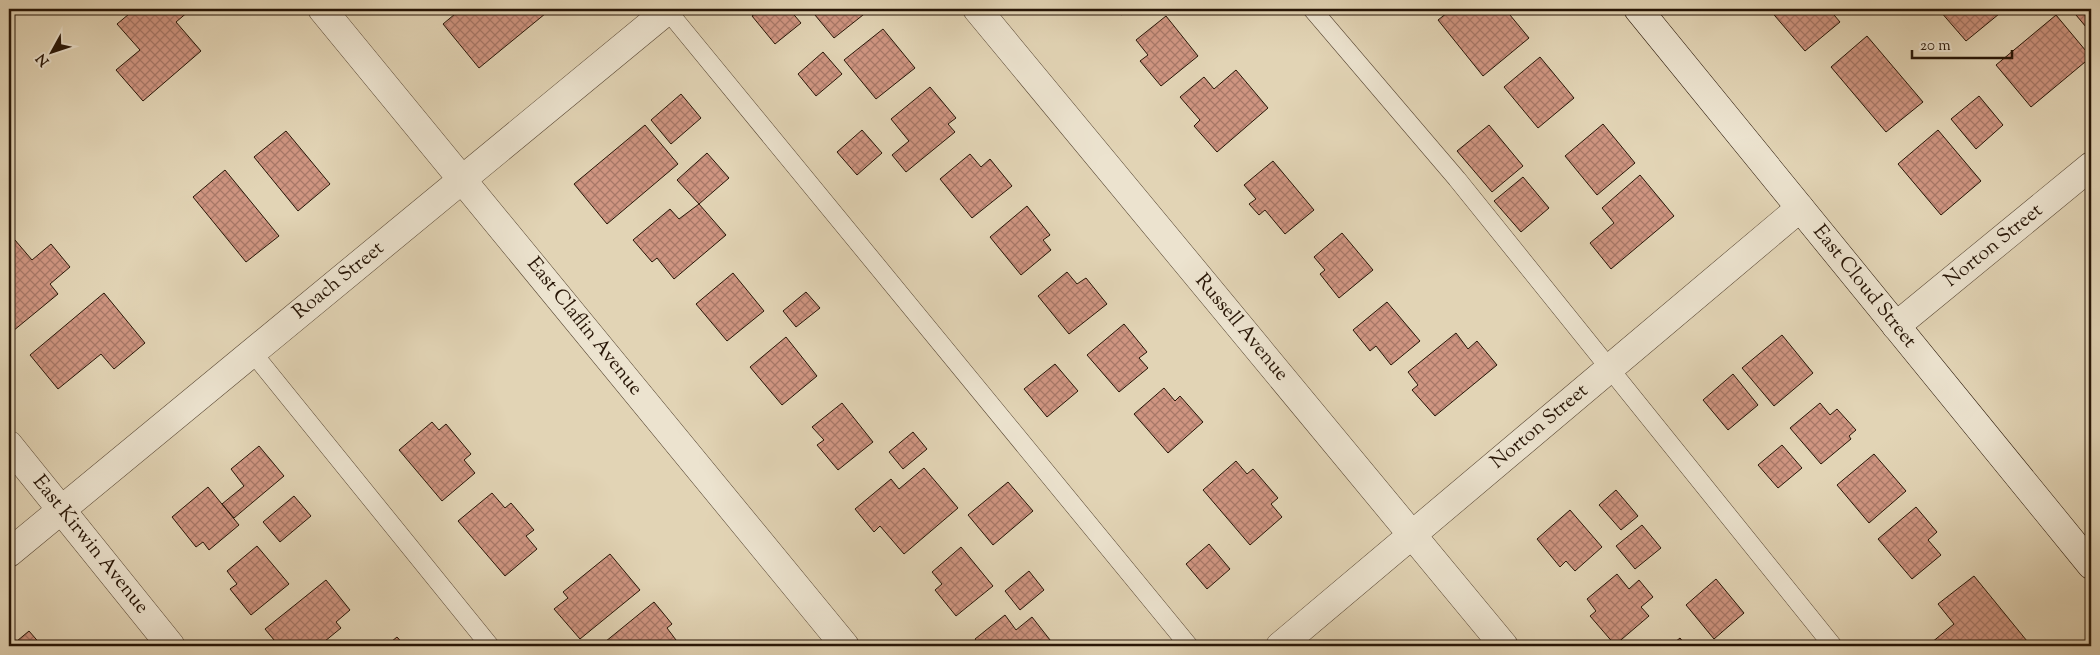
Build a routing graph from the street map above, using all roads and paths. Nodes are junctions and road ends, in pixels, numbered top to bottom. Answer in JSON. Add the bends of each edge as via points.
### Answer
{"nodes":[{"id":1,"x":322,"y":9,"type":"edge"},
{"id":2,"x":977,"y":9,"type":"edge"},
{"id":3,"x":1312,"y":9,"type":"edge"},
{"id":4,"x":1638,"y":9,"type":"edge"},
{"id":5,"x":668,"y":10,"type":"edge"},
{"id":6,"x":2091,"y":166,"type":"edge"},
{"id":7,"x":463,"y":180,"type":"junction"},
{"id":8,"x":1800,"y":208,"type":"junction"},
{"id":9,"x":1896,"y":326,"type":"junction"},
{"id":10,"x":252,"y":352,"type":"junction"},
{"id":11,"x":1610,"y":368,"type":"junction"},
{"id":12,"x":9,"y":445,"type":"edge"},
{"id":13,"x":61,"y":508,"type":"junction"},
{"id":14,"x":1412,"y":535,"type":"junction"},
{"id":15,"x":9,"y":553,"type":"edge"},
{"id":16,"x":2091,"y":565,"type":"edge"},
{"id":17,"x":171,"y":646,"type":"edge"},
{"id":18,"x":490,"y":646,"type":"edge"},
{"id":19,"x":844,"y":646,"type":"edge"},
{"id":20,"x":1189,"y":646,"type":"edge"},
{"id":21,"x":1280,"y":646,"type":"edge"},
{"id":22,"x":1504,"y":646,"type":"edge"},
{"id":23,"x":1833,"y":646,"type":"edge"}],
"edges":[{"from":1,"to":7,"type":"street","name":"East Claflin Avenue"},
{"from":2,"to":14,"type":"street","name":"Russell Avenue"},
{"from":3,"to":11,"type":"lane","via":[[1457,179]]},
{"from":4,"to":8,"type":"street","name":"East Cloud Street"},
{"from":5,"to":7,"type":"street","name":"Roach Street"},
{"from":5,"to":20,"type":"lane"},
{"from":6,"to":9,"type":"street","name":"Norton Street"},
{"from":7,"to":10,"type":"street","name":"Roach Street"},
{"from":7,"to":19,"type":"street","name":"East Claflin Avenue"},
{"from":8,"to":9,"type":"street","name":"East Cloud Street"},
{"from":8,"to":11,"type":"street","name":"Norton Street"},
{"from":9,"to":16,"type":"street","name":"East Cloud Street"},
{"from":10,"to":13,"type":"street","name":"Roach Street"},
{"from":10,"to":18,"type":"lane"},
{"from":11,"to":14,"type":"street","name":"Norton Street"},
{"from":11,"to":23,"type":"lane"},
{"from":12,"to":13,"type":"street","name":"East Kirwin Avenue"},
{"from":13,"to":15,"type":"street","name":"Roach Street"},
{"from":13,"to":17,"type":"street","name":"East Kirwin Avenue"},
{"from":14,"to":21,"type":"street","name":"Norton Street"},
{"from":14,"to":22,"type":"street","name":"Russell Avenue"}]}
